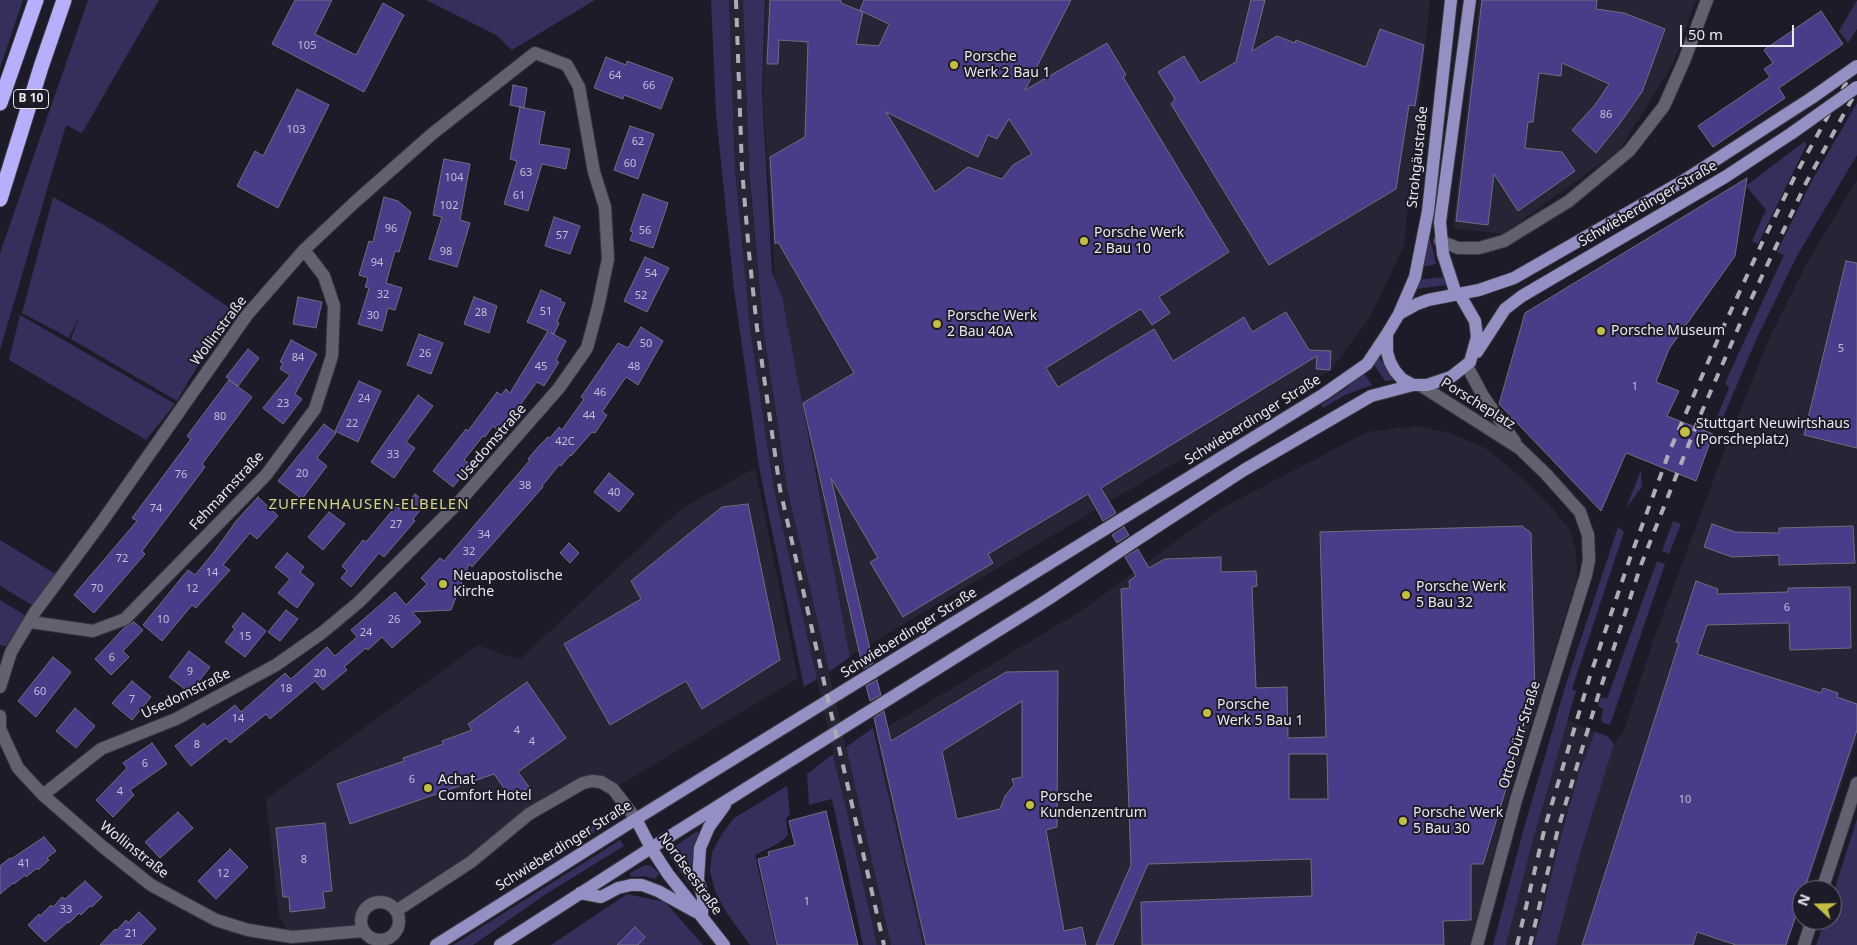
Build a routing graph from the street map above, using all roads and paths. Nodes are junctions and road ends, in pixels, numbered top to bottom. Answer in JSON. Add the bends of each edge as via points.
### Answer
{"nodes":[{"id":1,"x":36,"y":0,"type":"edge"},
{"id":2,"x":64,"y":0,"type":"edge"},
{"id":3,"x":1451,"y":0,"type":"edge"},
{"id":4,"x":1470,"y":0,"type":"edge"},
{"id":5,"x":1707,"y":0,"type":"edge"},
{"id":6,"x":535,"y":53,"type":"joint"},
{"id":7,"x":1857,"y":66,"type":"edge"},
{"id":8,"x":1857,"y":87,"type":"edge"},
{"id":9,"x":0,"y":103,"type":"edge"},
{"id":10,"x":0,"y":199,"type":"edge"},
{"id":11,"x":1440,"y":240,"type":"junction"},
{"id":12,"x":304,"y":250,"type":"junction"},
{"id":13,"x":1458,"y":295,"type":"junction"},
{"id":14,"x":1400,"y":314,"type":"junction"},
{"id":15,"x":1387,"y":334,"type":"junction"},
{"id":16,"x":1468,"y":364,"type":"junction"},
{"id":17,"x":1416,"y":385,"type":"junction"},
{"id":18,"x":1519,"y":448,"type":"junction"},
{"id":19,"x":1588,"y":535,"type":"joint"},
{"id":20,"x":31,"y":622,"type":"junction"},
{"id":21,"x":0,"y":687,"type":"edge"},
{"id":22,"x":0,"y":716,"type":"edge"},
{"id":23,"x":1857,"y":784,"type":"edge"},
{"id":24,"x":43,"y":795,"type":"junction"},
{"id":25,"x":730,"y":799,"type":"junction"},
{"id":26,"x":636,"y":819,"type":"junction"},
{"id":27,"x":651,"y":848,"type":"junction"},
{"id":28,"x":1825,"y":880,"type":"edge"},
{"id":29,"x":580,"y":893,"type":"junction"},
{"id":30,"x":396,"y":912,"type":"junction"},
{"id":31,"x":702,"y":915,"type":"junction"},
{"id":32,"x":1809,"y":930,"type":"edge"},
{"id":33,"x":363,"y":931,"type":"junction"},
{"id":34,"x":436,"y":945,"type":"edge"},
{"id":35,"x":500,"y":945,"type":"edge"},
{"id":36,"x":724,"y":945,"type":"edge"},
{"id":37,"x":1477,"y":945,"type":"edge"},
{"id":38,"x":1804,"y":945,"type":"edge"}],
"edges":[{"from":1,"to":9,"type":"highway","number":"B 10"},
{"from":2,"to":10,"type":"highway","number":"B 10"},
{"from":3,"to":14,"type":"main road","name":"Strohgäustraße","via":[[1428,211],[1419,265]]},
{"from":4,"to":11,"type":"main road","name":"Strohgäustraße"},
{"from":5,"to":11,"type":"street","via":[[1664,106],[1629,151],[1569,201],[1504,241],[1479,248],[1458,248]]},
{"from":6,"to":12,"type":"street","name":"Wollinstraße","via":[[432,134]]},
{"from":6,"to":24,"type":"street","name":"Usedomstraße","via":[[567,65],[579,87],[594,172],[605,207],[608,259],[587,348],[559,388],[460,501],[359,602],[323,632],[276,665],[176,719],[101,749]]},
{"from":7,"to":13,"type":"main road","name":"Schwieberdinger Straße","bridge":true,"via":[[1683,181],[1514,278]]},
{"from":8,"to":16,"type":"main road","name":"Schwieberdinger Straße","bridge":true,"via":[[1725,177],[1522,296],[1505,310]]},
{"from":11,"to":13,"type":"main road","name":"Strohgäustraße"},
{"from":12,"to":20,"type":"street","name":"Wollinstraße","via":[[247,315]]},
{"from":12,"to":20,"type":"street","name":"Fehmarnstraße","via":[[324,276],[334,306],[332,356],[315,409],[266,475],[125,619],[92,632]]},
{"from":13,"to":14,"type":"main road","via":[[1417,304]]},
{"from":13,"to":16,"type":"main road","via":[[1475,321],[1477,337]]},
{"from":14,"to":15,"type":"main road"},
{"from":15,"to":17,"type":"main road","name":"Porscheplatz","via":[[1390,362],[1402,379]]},
{"from":15,"to":26,"type":"main road","name":"Schwieberdinger Straße","via":[[1366,364],[1324,394]]},
{"from":16,"to":17,"type":"main road","name":"Porscheplatz","via":[[1441,381]]},
{"from":16,"to":18,"type":"street","name":"Porscheplatz","via":[[1483,396]]},
{"from":17,"to":18,"type":"street","name":"Porscheplatz"},
{"from":17,"to":25,"type":"main road","via":[[1371,396],[1244,470],[1047,600]]},
{"from":18,"to":19,"type":"street","name":"Porscheplatz","via":[[1580,512]]},
{"from":19,"to":37,"type":"street","name":"Otto-Dürr-Straße","via":[[1586,575],[1516,800]]},
{"from":20,"to":21,"type":"street","name":"Wollinstraße","via":[[11,652]]},
{"from":22,"to":24,"type":"street","name":"Wollinstraße","via":[[0,729],[18,768]]},
{"from":23,"to":28,"type":"street"},
{"from":24,"to":33,"type":"street","name":"Wollinstraße","via":[[151,885],[216,920],[248,930],[292,937]]},
{"from":25,"to":27,"type":"main road"},
{"from":25,"to":31,"type":"main road","via":[[709,827],[700,848],[698,880],[703,897]]},
{"from":26,"to":27,"type":"main road","name":"Nordseestraße"},
{"from":26,"to":30,"type":"street","via":[[613,789],[601,782],[583,782],[529,814],[471,862]]},
{"from":26,"to":34,"type":"main road","name":"Schwieberdinger Straße"},
{"from":27,"to":29,"type":"main road"},
{"from":27,"to":31,"type":"main road","name":"Nordseestraße"},
{"from":29,"to":31,"type":"main road","via":[[601,897],[618,888],[642,885]]},
{"from":29,"to":35,"type":"main road"},
{"from":30,"to":33,"type":"street","via":[[384,902],[375,903],[365,909],[361,924]]},
{"from":30,"to":33,"type":"street","name":"Wollinstraße","via":[[398,928],[385,940],[368,937]]},
{"from":31,"to":36,"type":"main road","name":"Nordseestraße"},
{"from":32,"to":38,"type":"street"}]}
